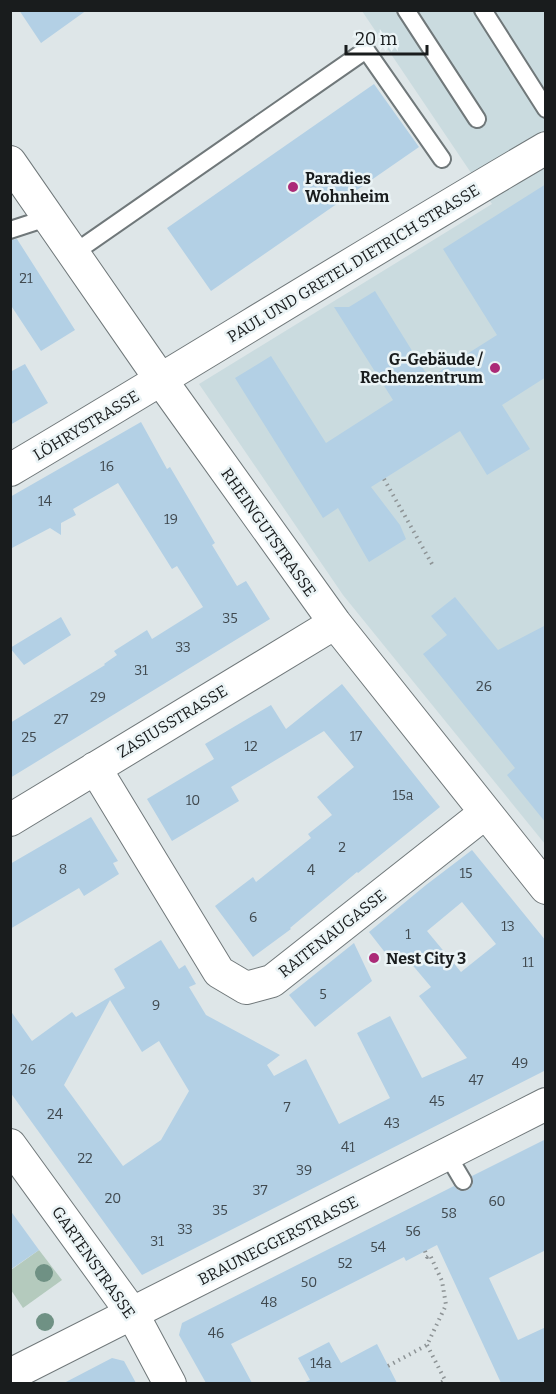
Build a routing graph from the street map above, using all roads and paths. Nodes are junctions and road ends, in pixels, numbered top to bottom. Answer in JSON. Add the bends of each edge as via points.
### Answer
{"nodes":[{"id":1,"x":406,"y":10,"type":"edge"},
{"id":2,"x":483,"y":10,"type":"edge"},
{"id":3,"x":546,"y":109,"type":"edge"},
{"id":4,"x":477,"y":119,"type":"dead end"},
{"id":5,"x":546,"y":148,"type":"edge"},
{"id":6,"x":442,"y":159,"type":"dead end"},
{"id":7,"x":10,"y":162,"type":"edge"},
{"id":8,"x":50,"y":217,"type":"junction"},
{"id":9,"x":10,"y":230,"type":"edge"},
{"id":10,"x":74,"y":253,"type":"junction"},
{"id":11,"x":161,"y":380,"type":"junction"},
{"id":12,"x":10,"y":470,"type":"edge"},
{"id":13,"x":384,"y":479,"type":"dead end"},
{"id":14,"x":432,"y":564,"type":"dead end"},
{"id":15,"x":334,"y":623,"type":"junction"},
{"id":16,"x":94,"y":768,"type":"junction"},
{"id":17,"x":485,"y":813,"type":"junction"},
{"id":18,"x":10,"y":820,"type":"edge"},
{"id":19,"x":546,"y":888,"type":"edge"},
{"id":20,"x":546,"y":1104,"type":"edge"},
{"id":21,"x":10,"y":1145,"type":"edge"},
{"id":22,"x":447,"y":1154,"type":"junction"},
{"id":23,"x":463,"y":1181,"type":"dead end"},
{"id":24,"x":425,"y":1251,"type":"dead end"},
{"id":25,"x":132,"y":1313,"type":"junction"},
{"id":26,"x":427,"y":1345,"type":"junction"},
{"id":27,"x":388,"y":1366,"type":"dead end"},
{"id":28,"x":10,"y":1375,"type":"edge"},
{"id":29,"x":170,"y":1383,"type":"edge"},
{"id":30,"x":439,"y":1383,"type":"edge"}],
"edges":[{"from":1,"to":4,"type":"lane"},
{"from":2,"to":3,"type":"lane"},
{"from":5,"to":11,"type":"street","name":"PAUL UND GRETEL DIETRICH STRASSE"},
{"from":6,"to":10,"type":"lane","via":[[366,50]]},
{"from":7,"to":8,"type":"street","name":"RHEINGUTSTRASSE"},
{"from":8,"to":9,"type":"lane"},
{"from":8,"to":10,"type":"street","name":"RHEINGUTSTRASSE"},
{"from":10,"to":11,"type":"street","name":"RHEINGUTSTRASSE"},
{"from":11,"to":12,"type":"street","name":"LÖHRYSTRASSE"},
{"from":11,"to":15,"type":"street","name":"RHEINGUTSTRASSE"},
{"from":13,"to":14,"type":"path"},
{"from":15,"to":16,"type":"street","name":"ZASIUSSTRASSE"},
{"from":15,"to":17,"type":"street","name":"RHEINGUTSTRASSE"},
{"from":16,"to":17,"type":"street","name":"RAITENAUGASSE","via":[[219,972],[246,988],[272,981]]},
{"from":16,"to":18,"type":"street","name":"ZASIUSSTRASSE"},
{"from":17,"to":19,"type":"street","name":"RHEINGUTSTRASSE"},
{"from":20,"to":22,"type":"street","name":"BRAUNEGGERSTRASSE"},
{"from":21,"to":25,"type":"street","name":"GARTENSTRASSE"},
{"from":22,"to":23,"type":"lane"},
{"from":22,"to":25,"type":"street","name":"BRAUNEGGERSTRASSE"},
{"from":24,"to":26,"type":"path","via":[[442,1281],[446,1305]]},
{"from":25,"to":28,"type":"street","name":"BRAUNEGGERSTRASSE"},
{"from":25,"to":29,"type":"street","name":"GARTENSTRASSE"},
{"from":26,"to":27,"type":"path"},
{"from":26,"to":30,"type":"path","via":[[445,1380]]}]}
